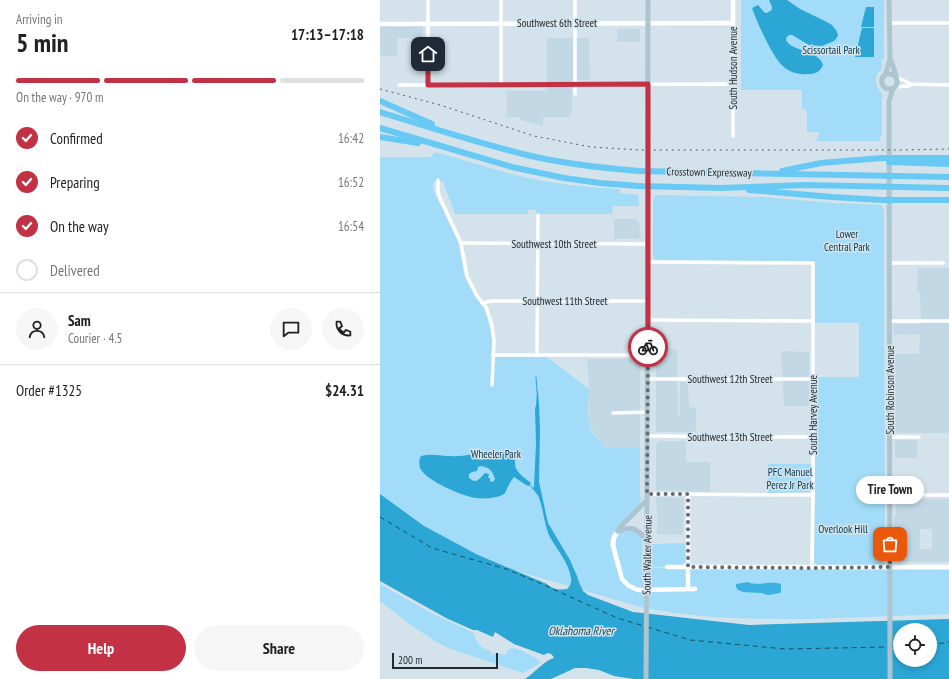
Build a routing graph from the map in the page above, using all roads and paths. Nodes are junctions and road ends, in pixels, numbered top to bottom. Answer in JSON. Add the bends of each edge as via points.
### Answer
{"nodes":[{"id":1,"x":428,"y":0,"type":"edge"},
{"id":2,"x":501,"y":0,"type":"edge"},
{"id":3,"x":575,"y":0,"type":"edge"},
{"id":4,"x":648,"y":0,"type":"edge"},
{"id":5,"x":733,"y":0,"type":"edge"},
{"id":6,"x":889,"y":0,"type":"edge"},
{"id":7,"x":575,"y":23,"type":"junction"},
{"id":8,"x":648,"y":23,"type":"junction"},
{"id":9,"x":733,"y":23,"type":"junction"},
{"id":10,"x":889,"y":23,"type":"junction"},
{"id":11,"x":949,"y":23,"type":"edge"},
{"id":12,"x":380,"y":24,"type":"edge"},
{"id":13,"x":428,"y":24,"type":"junction"},
{"id":14,"x":502,"y":24,"type":"junction"},
{"id":15,"x":890,"y":59,"type":"junction"},
{"id":16,"x":885,"y":75,"type":"junction"},
{"id":17,"x":896,"y":77,"type":"junction"},
{"id":18,"x":648,"y":84,"type":"junction"},
{"id":19,"x":733,"y":84,"type":"junction"},
{"id":20,"x":911,"y":84,"type":"junction"},
{"id":21,"x":399,"y":85,"type":"dead end"},
{"id":22,"x":428,"y":85,"type":"junction"},
{"id":23,"x":501,"y":85,"type":"junction"},
{"id":24,"x":575,"y":85,"type":"junction"},
{"id":25,"x":949,"y":85,"type":"edge"},
{"id":26,"x":884,"y":87,"type":"junction"},
{"id":27,"x":895,"y":87,"type":"junction"},
{"id":28,"x":575,"y":94,"type":"dead end"},
{"id":29,"x":380,"y":101,"type":"edge"},
{"id":30,"x":890,"y":101,"type":"junction"},
{"id":31,"x":380,"y":112,"type":"edge"},
{"id":32,"x":380,"y":128,"type":"edge"},
{"id":33,"x":454,"y":134,"type":"junction"},
{"id":34,"x":733,"y":136,"type":"dead end"},
{"id":35,"x":380,"y":137,"type":"edge"},
{"id":36,"x":438,"y":146,"type":"junction"},
{"id":37,"x":949,"y":158,"type":"edge"},
{"id":38,"x":889,"y":162,"type":"junction"},
{"id":39,"x":949,"y":164,"type":"edge"},
{"id":40,"x":769,"y":173,"type":"junction"},
{"id":41,"x":949,"y":177,"type":"edge"},
{"id":42,"x":438,"y":180,"type":"dead end"},
{"id":43,"x":722,"y":188,"type":"junction"},
{"id":44,"x":949,"y":188,"type":"edge"},
{"id":45,"x":949,"y":200,"type":"edge"},
{"id":46,"x":538,"y":215,"type":"dead end"},
{"id":47,"x":461,"y":244,"type":"junction"},
{"id":48,"x":537,"y":244,"type":"junction"},
{"id":49,"x":648,"y":244,"type":"junction"},
{"id":50,"x":648,"y":262,"type":"junction"},
{"id":51,"x":890,"y":263,"type":"junction"},
{"id":52,"x":943,"y":263,"type":"dead end"},
{"id":53,"x":537,"y":301,"type":"junction"},
{"id":54,"x":648,"y":301,"type":"junction"},
{"id":55,"x":482,"y":303,"type":"junction"},
{"id":56,"x":648,"y":320,"type":"junction"},
{"id":57,"x":813,"y":321,"type":"junction"},
{"id":58,"x":890,"y":321,"type":"junction"},
{"id":59,"x":949,"y":321,"type":"edge"},
{"id":60,"x":494,"y":355,"type":"junction"},
{"id":61,"x":537,"y":355,"type":"junction"},
{"id":62,"x":648,"y":355,"type":"junction"},
{"id":63,"x":647,"y":379,"type":"junction"},
{"id":64,"x":813,"y":379,"type":"junction"},
{"id":65,"x":492,"y":385,"type":"dead end"},
{"id":66,"x":613,"y":412,"type":"dead end"},
{"id":67,"x":648,"y":412,"type":"junction"},
{"id":68,"x":648,"y":436,"type":"junction"},
{"id":69,"x":813,"y":437,"type":"junction"},
{"id":70,"x":890,"y":437,"type":"junction"},
{"id":71,"x":919,"y":437,"type":"dead end"},
{"id":72,"x":688,"y":494,"type":"junction"},
{"id":73,"x":813,"y":495,"type":"junction"},
{"id":74,"x":890,"y":495,"type":"junction"},
{"id":75,"x":949,"y":495,"type":"edge"},
{"id":76,"x":647,"y":497,"type":"junction"},
{"id":77,"x":618,"y":531,"type":"junction"},
{"id":78,"x":647,"y":540,"type":"junction"},
{"id":79,"x":667,"y":567,"type":"dead end"},
{"id":80,"x":688,"y":567,"type":"junction"},
{"id":81,"x":890,"y":567,"type":"junction"},
{"id":82,"x":949,"y":567,"type":"edge"},
{"id":83,"x":812,"y":568,"type":"junction"},
{"id":84,"x":688,"y":589,"type":"junction"},
{"id":85,"x":695,"y":589,"type":"dead end"},
{"id":86,"x":646,"y":679,"type":"edge"},
{"id":87,"x":890,"y":679,"type":"edge"}],
"edges":[{"from":1,"to":13,"type":"street"},
{"from":2,"to":14,"type":"street"},
{"from":3,"to":7,"type":"street"},
{"from":4,"to":8,"type":"main road","name":"South Walker Avenue"},
{"from":5,"to":9,"type":"street","name":"South Hudson Avenue"},
{"from":6,"to":10,"type":"main road"},
{"from":7,"to":8,"type":"street","name":"Southwest 6th Street"},
{"from":7,"to":14,"type":"street","name":"Southwest 6th Street"},
{"from":7,"to":24,"type":"street"},
{"from":8,"to":9,"type":"street","name":"Southwest 6th Street"},
{"from":8,"to":18,"type":"main road","name":"South Walker Avenue"},
{"from":9,"to":19,"type":"street","name":"South Hudson Avenue"},
{"from":10,"to":11,"type":"street"},
{"from":10,"to":15,"type":"main road"},
{"from":12,"to":13,"type":"street","name":"Southwest 6th Street"},
{"from":13,"to":14,"type":"street","name":"Southwest 6th Street"},
{"from":13,"to":22,"type":"street"},
{"from":14,"to":23,"type":"street"},
{"from":15,"to":16,"type":"main road"},
{"from":15,"to":17,"type":"main road"},
{"from":16,"to":17,"type":"main road","via":[[890,73]]},
{"from":16,"to":26,"type":"main road","via":[[882,79]]},
{"from":17,"to":20,"type":"street"},
{"from":17,"to":27,"type":"main road"},
{"from":18,"to":19,"type":"street"},
{"from":18,"to":24,"type":"street"},
{"from":18,"to":49,"type":"main road","name":"South Walker Avenue"},
{"from":19,"to":34,"type":"street","name":"South Hudson Avenue"},
{"from":20,"to":25,"type":"street"},
{"from":20,"to":27,"type":"street"},
{"from":21,"to":22,"type":"street"},
{"from":22,"to":23,"type":"street"},
{"from":23,"to":24,"type":"street"},
{"from":24,"to":28,"type":"street"},
{"from":26,"to":27,"type":"main road"},
{"from":26,"to":30,"type":"main road","name":"South Robinson Avenue"},
{"from":27,"to":30,"type":"main road","name":"South Robinson Avenue"},
{"from":29,"to":33,"type":"highway"},
{"from":30,"to":38,"type":"main road","name":"South Robinson Avenue"},
{"from":31,"to":33,"type":"highway","name":"Crosstown Expressway"},
{"from":32,"to":36,"type":"highway","name":"Crosstown Expressway"},
{"from":33,"to":40,"type":"highway","name":"Crosstown Expressway","via":[[527,155],[586,166],[639,171]]},
{"from":35,"to":36,"type":"highway"},
{"from":36,"to":43,"type":"highway","name":"Crosstown Expressway","via":[[512,167],[600,184]]},
{"from":37,"to":40,"type":"highway","via":[[882,158],[821,163]]},
{"from":38,"to":39,"type":"highway"},
{"from":38,"to":51,"type":"main road","name":"South Robinson Avenue"},
{"from":40,"to":41,"type":"highway","name":"Crosstown Expressway"},
{"from":42,"to":47,"type":"street","via":[[439,196]]},
{"from":43,"to":44,"type":"highway","name":"Crosstown Expressway"},
{"from":43,"to":45,"type":"highway","via":[[882,200]]},
{"from":46,"to":48,"type":"street"},
{"from":47,"to":48,"type":"street","name":"Southwest 10th Street"},
{"from":47,"to":55,"type":"street","via":[[467,276]]},
{"from":48,"to":49,"type":"street","name":"Southwest 10th Street"},
{"from":48,"to":53,"type":"street"},
{"from":49,"to":50,"type":"main road","name":"South Walker Avenue"},
{"from":50,"to":54,"type":"main road","name":"South Walker Avenue"},
{"from":50,"to":57,"type":"street","name":"South Harvey Avenue","via":[[813,262]]},
{"from":51,"to":52,"type":"street"},
{"from":51,"to":58,"type":"main road","name":"South Robinson Avenue"},
{"from":53,"to":54,"type":"street","name":"Southwest 11th Street"},
{"from":53,"to":55,"type":"street","name":"Southwest 11th Street"},
{"from":53,"to":61,"type":"street"},
{"from":54,"to":56,"type":"main road","name":"South Walker Avenue"},
{"from":55,"to":60,"type":"street","via":[[488,312],[493,329]]},
{"from":56,"to":57,"type":"street"},
{"from":56,"to":62,"type":"main road","name":"South Walker Avenue"},
{"from":57,"to":64,"type":"street","name":"South Harvey Avenue"},
{"from":58,"to":59,"type":"street"},
{"from":58,"to":70,"type":"main road","name":"South Robinson Avenue"},
{"from":60,"to":61,"type":"street"},
{"from":60,"to":65,"type":"street"},
{"from":61,"to":62,"type":"street"},
{"from":62,"to":63,"type":"main road","name":"South Walker Avenue"},
{"from":63,"to":64,"type":"street","name":"Southwest 12th Street"},
{"from":63,"to":67,"type":"main road","name":"South Walker Avenue"},
{"from":64,"to":69,"type":"street","name":"South Harvey Avenue"},
{"from":66,"to":67,"type":"street"},
{"from":67,"to":68,"type":"main road","name":"South Walker Avenue"},
{"from":68,"to":69,"type":"street","name":"Southwest 13th Street"},
{"from":68,"to":76,"type":"main road","name":"South Walker Avenue"},
{"from":69,"to":73,"type":"street","name":"South Harvey Avenue"},
{"from":70,"to":71,"type":"street"},
{"from":70,"to":74,"type":"main road","name":"South Robinson Avenue"},
{"from":72,"to":73,"type":"street"},
{"from":72,"to":76,"type":"street"},
{"from":72,"to":80,"type":"street"},
{"from":73,"to":83,"type":"street","name":"South Harvey Avenue"},
{"from":74,"to":75,"type":"street"},
{"from":74,"to":81,"type":"main road","name":"South Robinson Avenue"},
{"from":76,"to":77,"type":"main road"},
{"from":76,"to":78,"type":"main road","name":"South Walker Avenue"},
{"from":77,"to":78,"type":"main road","via":[[634,528]]},
{"from":77,"to":84,"type":"street","name":"South Walker Avenue","via":[[613,545],[621,576],[629,586],[638,590]]},
{"from":78,"to":86,"type":"main road","name":"South Walker Avenue"},
{"from":79,"to":80,"type":"street"},
{"from":80,"to":83,"type":"street"},
{"from":80,"to":84,"type":"street"},
{"from":81,"to":82,"type":"street"},
{"from":81,"to":83,"type":"street"},
{"from":81,"to":87,"type":"main road","name":"South Robinson Avenue"},
{"from":84,"to":85,"type":"street"}]}
